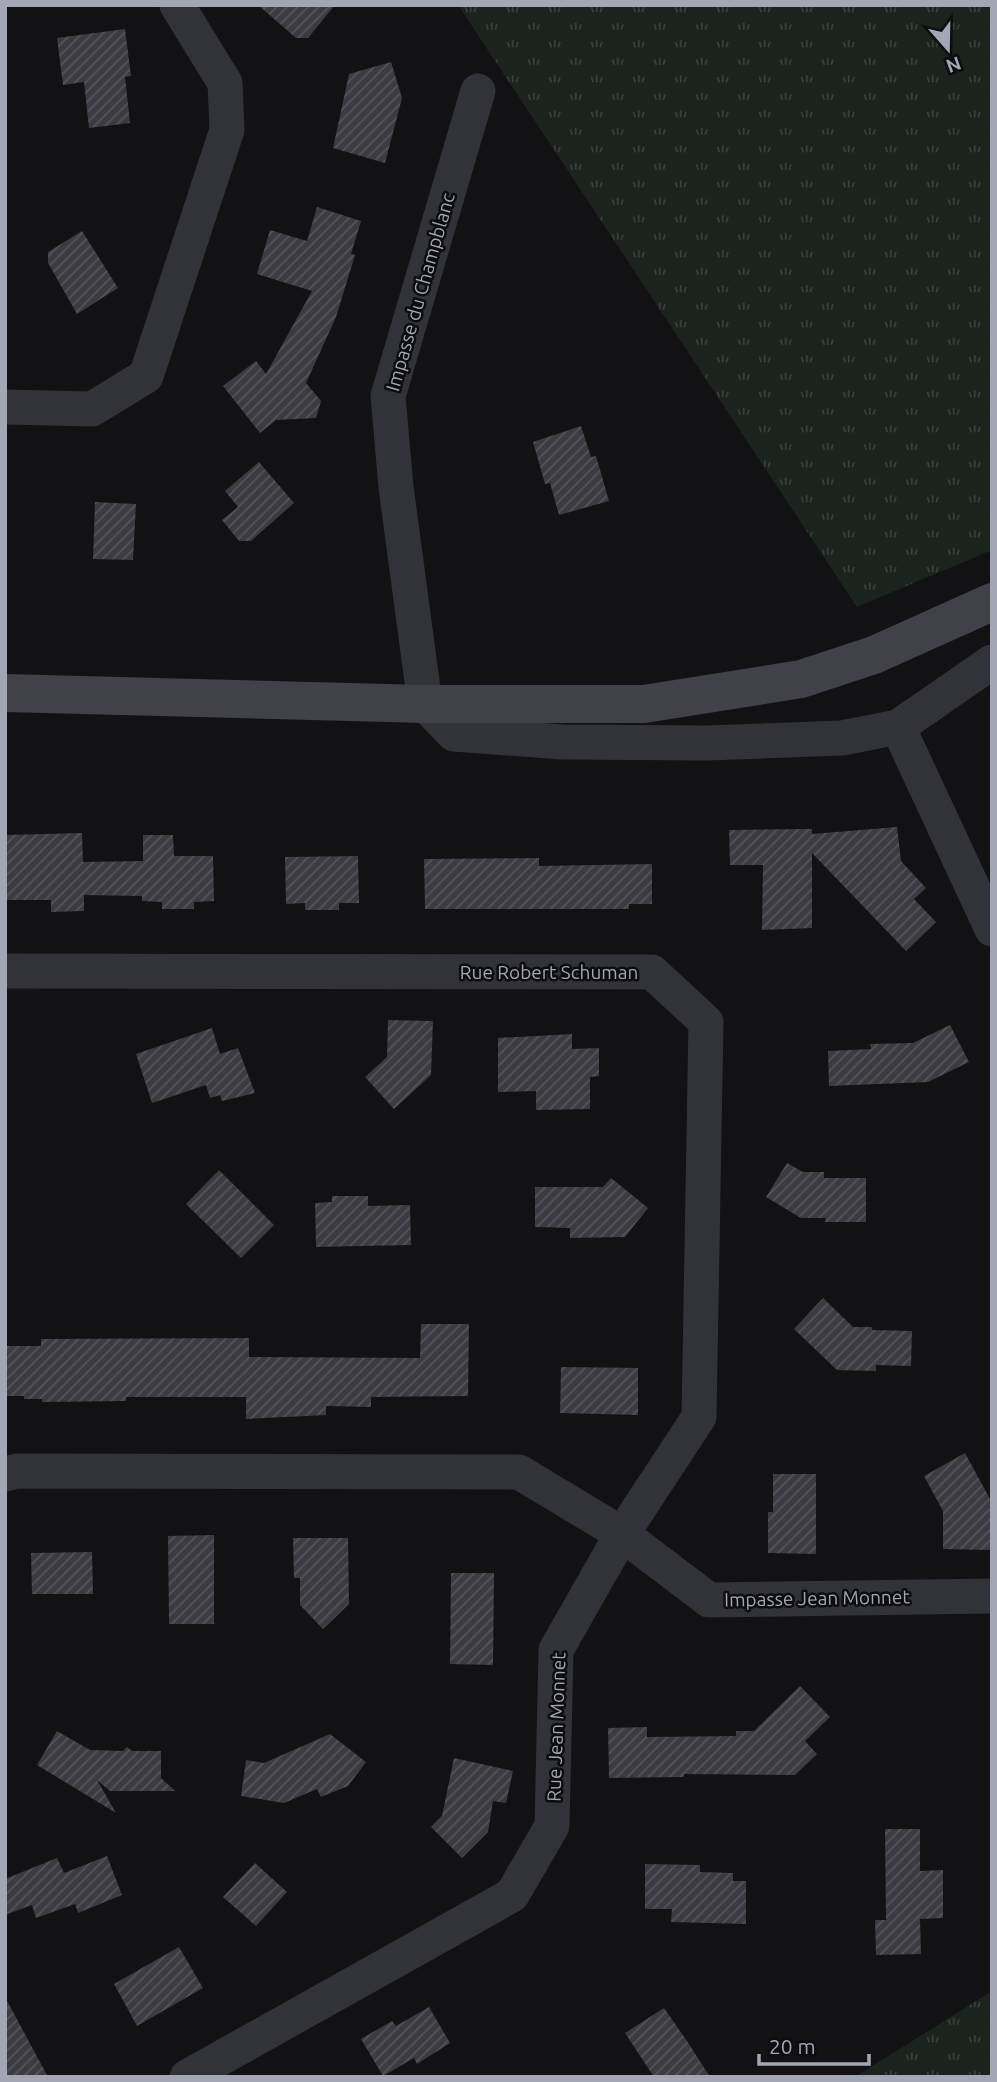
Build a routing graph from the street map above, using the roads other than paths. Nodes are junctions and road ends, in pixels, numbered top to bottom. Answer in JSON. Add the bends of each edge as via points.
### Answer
{"nodes":[{"id":1,"x":177,"y":5,"type":"edge"},
{"id":2,"x":478,"y":91,"type":"dead end"},
{"id":3,"x":5,"y":407,"type":"edge"},
{"id":4,"x":992,"y":602,"type":"edge"},
{"id":5,"x":992,"y":662,"type":"edge"},
{"id":6,"x":5,"y":693,"type":"edge"},
{"id":7,"x":425,"y":704,"type":"junction"},
{"id":8,"x":898,"y":727,"type":"junction"},
{"id":9,"x":992,"y":929,"type":"edge"},
{"id":10,"x":5,"y":971,"type":"edge"},
{"id":11,"x":5,"y":1474,"type":"edge"},
{"id":12,"x":622,"y":1534,"type":"junction"},
{"id":13,"x":992,"y":1596,"type":"edge"},
{"id":14,"x":187,"y":2077,"type":"edge"}],
"edges":[{"from":1,"to":3,"type":"street","via":[[225,83],[227,130],[146,376],[92,408]]},
{"from":2,"to":7,"type":"street","name":"Impasse du Champblanc","via":[[388,396]]},
{"from":4,"to":7,"type":"main road","via":[[874,655],[801,680],[644,704]]},
{"from":5,"to":8,"type":"street"},
{"from":6,"to":7,"type":"main road"},
{"from":7,"to":8,"type":"street","via":[[454,734],[563,742],[842,738]]},
{"from":8,"to":9,"type":"street"},
{"from":10,"to":12,"type":"street","name":"Rue Robert Schuman","via":[[652,972],[706,1022],[699,1417]]},
{"from":11,"to":12,"type":"street","via":[[519,1472]]},
{"from":12,"to":13,"type":"street","name":"Impasse Jean Monnet","via":[[709,1600]]},
{"from":12,"to":14,"type":"street","name":"Rue Jean Monnet","via":[[556,1650],[552,1826],[512,1895]]}]}
